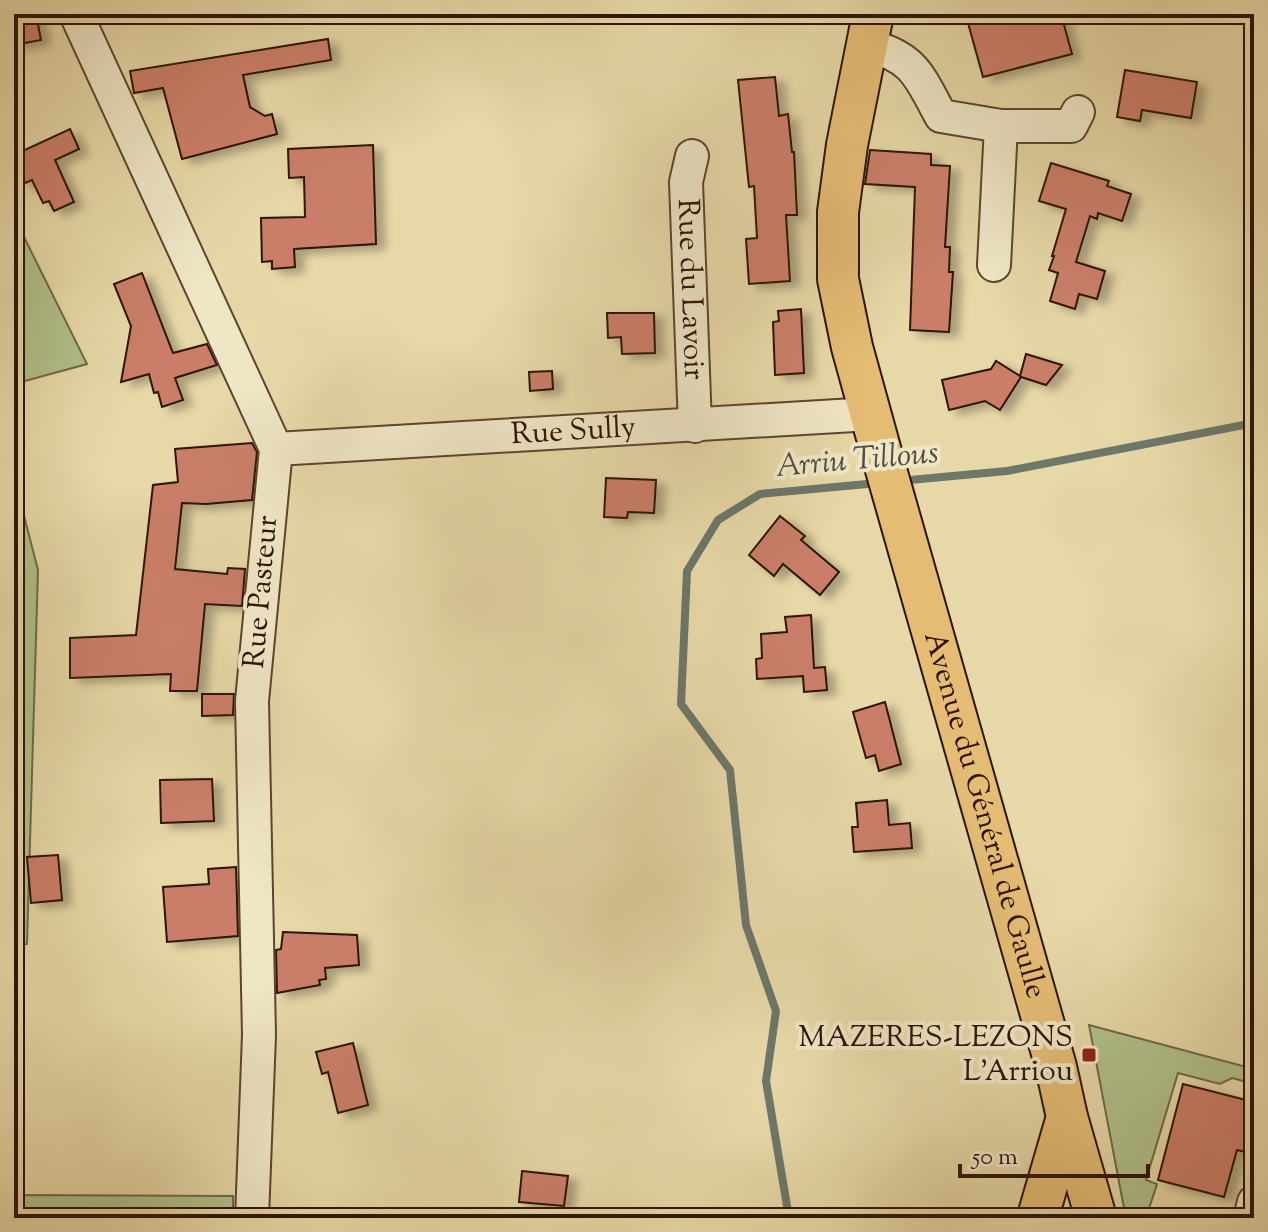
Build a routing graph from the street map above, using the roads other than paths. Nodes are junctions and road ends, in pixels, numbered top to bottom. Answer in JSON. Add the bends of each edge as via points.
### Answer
{"nodes":[{"id":1,"x":76,"y":14,"type":"edge"},
{"id":2,"x":871,"y":30,"type":"edge"},
{"id":3,"x":1078,"y":112,"type":"dead end"},
{"id":4,"x":1001,"y":126,"type":"junction"},
{"id":5,"x":692,"y":156,"type":"dead end"},
{"id":6,"x":994,"y":265,"type":"dead end"},
{"id":7,"x":871,"y":414,"type":"junction"},
{"id":8,"x":695,"y":426,"type":"junction"},
{"id":9,"x":276,"y":449,"type":"junction"},
{"id":10,"x":1067,"y":1117,"type":"junction"},
{"id":11,"x":1254,"y":1202,"type":"edge"},
{"id":12,"x":252,"y":1216,"type":"edge"},
{"id":13,"x":1035,"y":1216,"type":"edge"},
{"id":14,"x":1095,"y":1218,"type":"edge"},
{"id":15,"x":1250,"y":1218,"type":"edge"}],
"edges":[{"from":1,"to":9,"type":"street"},
{"from":2,"to":4,"type":"street","via":[[887,51],[913,66],[941,116]]},
{"from":2,"to":7,"type":"main road","via":[[838,212],[838,279]]},
{"from":3,"to":4,"type":"street","via":[[1071,126]]},
{"from":4,"to":6,"type":"street"},
{"from":5,"to":8,"type":"street","name":"Rue du Lavoir","via":[[686,182]]},
{"from":7,"to":8,"type":"street","name":"Rue Sully"},
{"from":7,"to":10,"type":"main road","name":"Avenue du Général de Gaulle"},
{"from":8,"to":9,"type":"street","name":"Rue Sully"},
{"from":9,"to":12,"type":"street","name":"Rue Pasteur","via":[[252,701],[259,1035]]},
{"from":10,"to":13,"type":"main road","name":"Avenue du Général de Gaulle"},
{"from":10,"to":14,"type":"main road","name":"Avenue du Général de Gaulle"},
{"from":11,"to":15,"type":"street"},
{"from":13,"to":14,"type":"main road","via":[[1068,1209]]}]}
